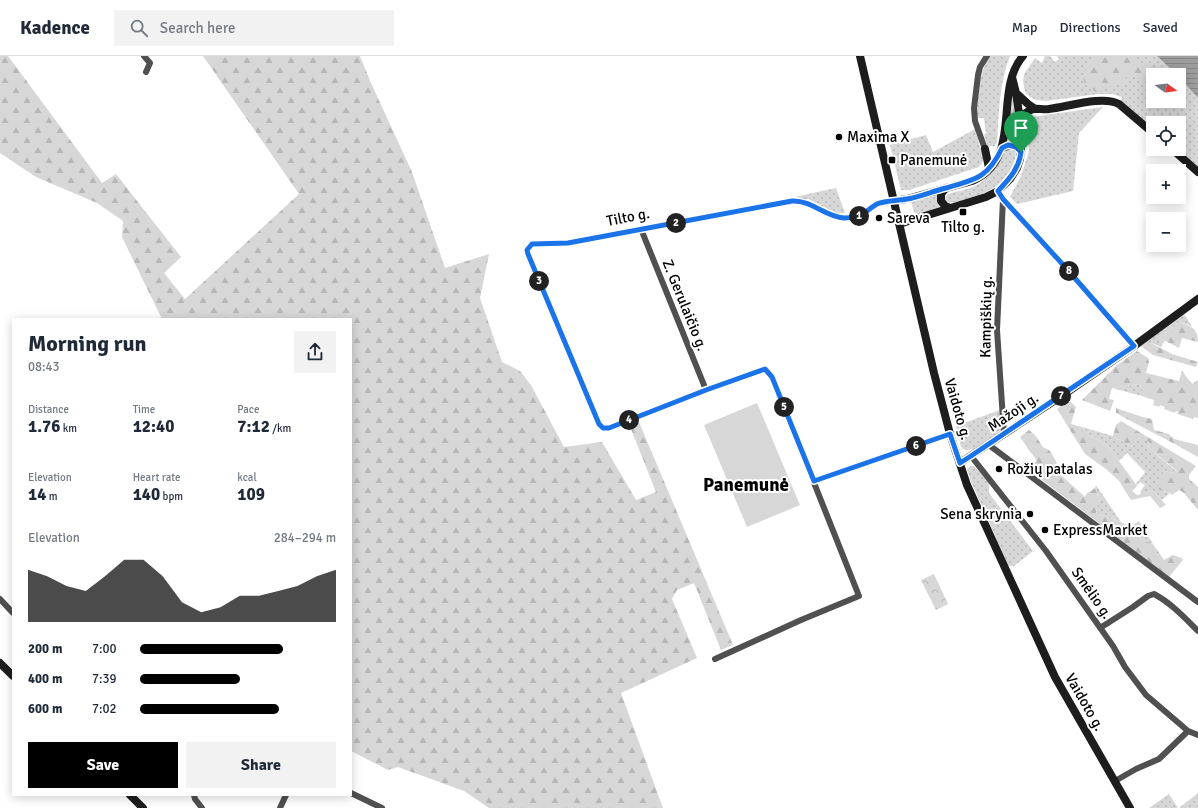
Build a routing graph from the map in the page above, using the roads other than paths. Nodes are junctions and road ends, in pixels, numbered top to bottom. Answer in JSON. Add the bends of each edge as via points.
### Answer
{"nodes":[{"id":1,"x":144,"y":56,"type":"edge"},
{"id":2,"x":860,"y":56,"type":"edge"},
{"id":3,"x":987,"y":56,"type":"edge"},
{"id":4,"x":1023,"y":56,"type":"edge"},
{"id":5,"x":146,"y":72,"type":"dead end"},
{"id":6,"x":1012,"y":77,"type":"junction"},
{"id":7,"x":1016,"y":92,"type":"junction"},
{"id":8,"x":1035,"y":109,"type":"junction"},
{"id":9,"x":1020,"y":120,"type":"junction"},
{"id":10,"x":1146,"y":127,"type":"edge"},
{"id":11,"x":985,"y":148,"type":"junction"},
{"id":12,"x":1001,"y":149,"type":"junction"},
{"id":13,"x":1021,"y":152,"type":"junction"},
{"id":14,"x":1180,"y":156,"type":"edge"},
{"id":15,"x":989,"y":168,"type":"junction"},
{"id":16,"x":1198,"y":172,"type":"edge"},
{"id":17,"x":946,"y":188,"type":"junction"},
{"id":18,"x":998,"y":191,"type":"junction"},
{"id":19,"x":1003,"y":199,"type":"junction"},
{"id":20,"x":893,"y":201,"type":"junction"},
{"id":21,"x":950,"y":208,"type":"junction"},
{"id":22,"x":899,"y":224,"type":"junction"},
{"id":23,"x":640,"y":230,"type":"junction"},
{"id":24,"x":1198,"y":299,"type":"edge"},
{"id":25,"x":1134,"y":346,"type":"junction"},
{"id":26,"x":706,"y":390,"type":"junction"},
{"id":27,"x":950,"y":434,"type":"junction"},
{"id":28,"x":1004,"y":434,"type":"junction"},
{"id":29,"x":989,"y":444,"type":"junction"},
{"id":30,"x":971,"y":456,"type":"junction"},
{"id":31,"x":960,"y":463,"type":"junction"},
{"id":32,"x":814,"y":481,"type":"junction"},
{"id":33,"x":0,"y":599,"type":"edge"},
{"id":34,"x":1198,"y":602,"type":"edge"},
{"id":35,"x":12,"y":611,"type":"edge"},
{"id":36,"x":1100,"y":628,"type":"junction"},
{"id":37,"x":1198,"y":631,"type":"edge"},
{"id":38,"x":715,"y":659,"type":"dead end"},
{"id":39,"x":0,"y":663,"type":"edge"},
{"id":40,"x":12,"y":675,"type":"edge"},
{"id":41,"x":1188,"y":731,"type":"junction"},
{"id":42,"x":1198,"y":735,"type":"edge"},
{"id":43,"x":1115,"y":781,"type":"junction"},
{"id":44,"x":352,"y":793,"type":"edge"},
{"id":45,"x":131,"y":796,"type":"edge"},
{"id":46,"x":194,"y":796,"type":"edge"},
{"id":47,"x":286,"y":796,"type":"edge"},
{"id":48,"x":368,"y":801,"type":"junction"},
{"id":49,"x":143,"y":808,"type":"edge"},
{"id":50,"x":202,"y":808,"type":"edge"},
{"id":51,"x":280,"y":808,"type":"edge"},
{"id":52,"x":364,"y":808,"type":"edge"},
{"id":53,"x":382,"y":808,"type":"edge"},
{"id":54,"x":1130,"y":808,"type":"edge"}],
"edges":[{"from":1,"to":5,"type":"street","via":[[150,64]]},
{"from":2,"to":20,"type":"main road","name":"Vaidoto g."},
{"from":3,"to":11,"type":"street","via":[[978,75],[974,108],[975,121]]},
{"from":4,"to":6,"type":"main road","name":"Tilto g."},
{"from":6,"to":7,"type":"main road"},
{"from":6,"to":12,"type":"main road","name":"Tilto g."},
{"from":7,"to":8,"type":"main road"},
{"from":7,"to":9,"type":"main road"},
{"from":8,"to":9,"type":"main road","via":[[1023,114]]},
{"from":8,"to":10,"type":"main road","via":[[1096,101],[1112,102],[1119,104]]},
{"from":9,"to":13,"type":"main road"},
{"from":11,"to":12,"type":"main road","via":[[992,152]]},
{"from":11,"to":15,"type":"main road"},
{"from":12,"to":13,"type":"main road","via":[[1011,145]]},
{"from":12,"to":15,"type":"main road","name":"Tilto g."},
{"from":13,"to":18,"type":"main road","via":[[1017,168]]},
{"from":14,"to":16,"type":"main road"},
{"from":15,"to":17,"type":"main road","name":"Tilto g.","via":[[977,178]]},
{"from":17,"to":20,"type":"main road","name":"Tilto g."},
{"from":17,"to":21,"type":"main road","via":[[941,194],[940,201]]},
{"from":18,"to":19,"type":"street"},
{"from":18,"to":21,"type":"main road"},
{"from":19,"to":25,"type":"street"},
{"from":19,"to":28,"type":"street","name":"Kampiškių g.","via":[[997,330]]},
{"from":20,"to":22,"type":"main road","name":"Vaidoto g."},
{"from":20,"to":23,"type":"street","name":"Tilto g.","via":[[876,204],[859,216],[844,218],[809,203],[792,201]]},
{"from":21,"to":22,"type":"main road"},
{"from":22,"to":27,"type":"main road","name":"Vaidoto g."},
{"from":23,"to":26,"type":"street","name":"Z. Gerulaičio g."},
{"from":23,"to":26,"type":"street","name":"Tilto g.","via":[[568,243],[532,244],[527,250],[599,424],[603,428],[609,428]]},
{"from":24,"to":25,"type":"main road","name":"Mažoji g."},
{"from":25,"to":28,"type":"main road","name":"Mažoji g."},
{"from":26,"to":32,"type":"street","via":[[765,369],[772,377]]},
{"from":27,"to":31,"type":"main road","name":"Vaidoto g."},
{"from":27,"to":32,"type":"street"},
{"from":28,"to":29,"type":"main road","name":"Mažoji g."},
{"from":29,"to":30,"type":"main road","name":"Mažoji g."},
{"from":29,"to":34,"type":"street"},
{"from":30,"to":31,"type":"main road","name":"Mažoji g."},
{"from":30,"to":36,"type":"street","name":"Smėlio g.","via":[[1046,551]]},
{"from":31,"to":43,"type":"main road","name":"Vaidoto g.","via":[[970,492],[1055,676]]},
{"from":32,"to":38,"type":"street","via":[[860,596]]},
{"from":33,"to":35,"type":"street"},
{"from":36,"to":37,"type":"street","via":[[1154,594],[1177,610]]},
{"from":36,"to":41,"type":"street","name":"Smėlio g.","via":[[1146,695]]},
{"from":39,"to":40,"type":"main road"},
{"from":41,"to":42,"type":"street","name":"Smėlio g."},
{"from":41,"to":43,"type":"street","via":[[1159,759]]},
{"from":43,"to":54,"type":"main road","name":"Vaidoto g."},
{"from":44,"to":48,"type":"street"},
{"from":45,"to":49,"type":"main road"},
{"from":46,"to":50,"type":"street"},
{"from":47,"to":51,"type":"street"},
{"from":48,"to":52,"type":"street"},
{"from":48,"to":53,"type":"street"}]}
